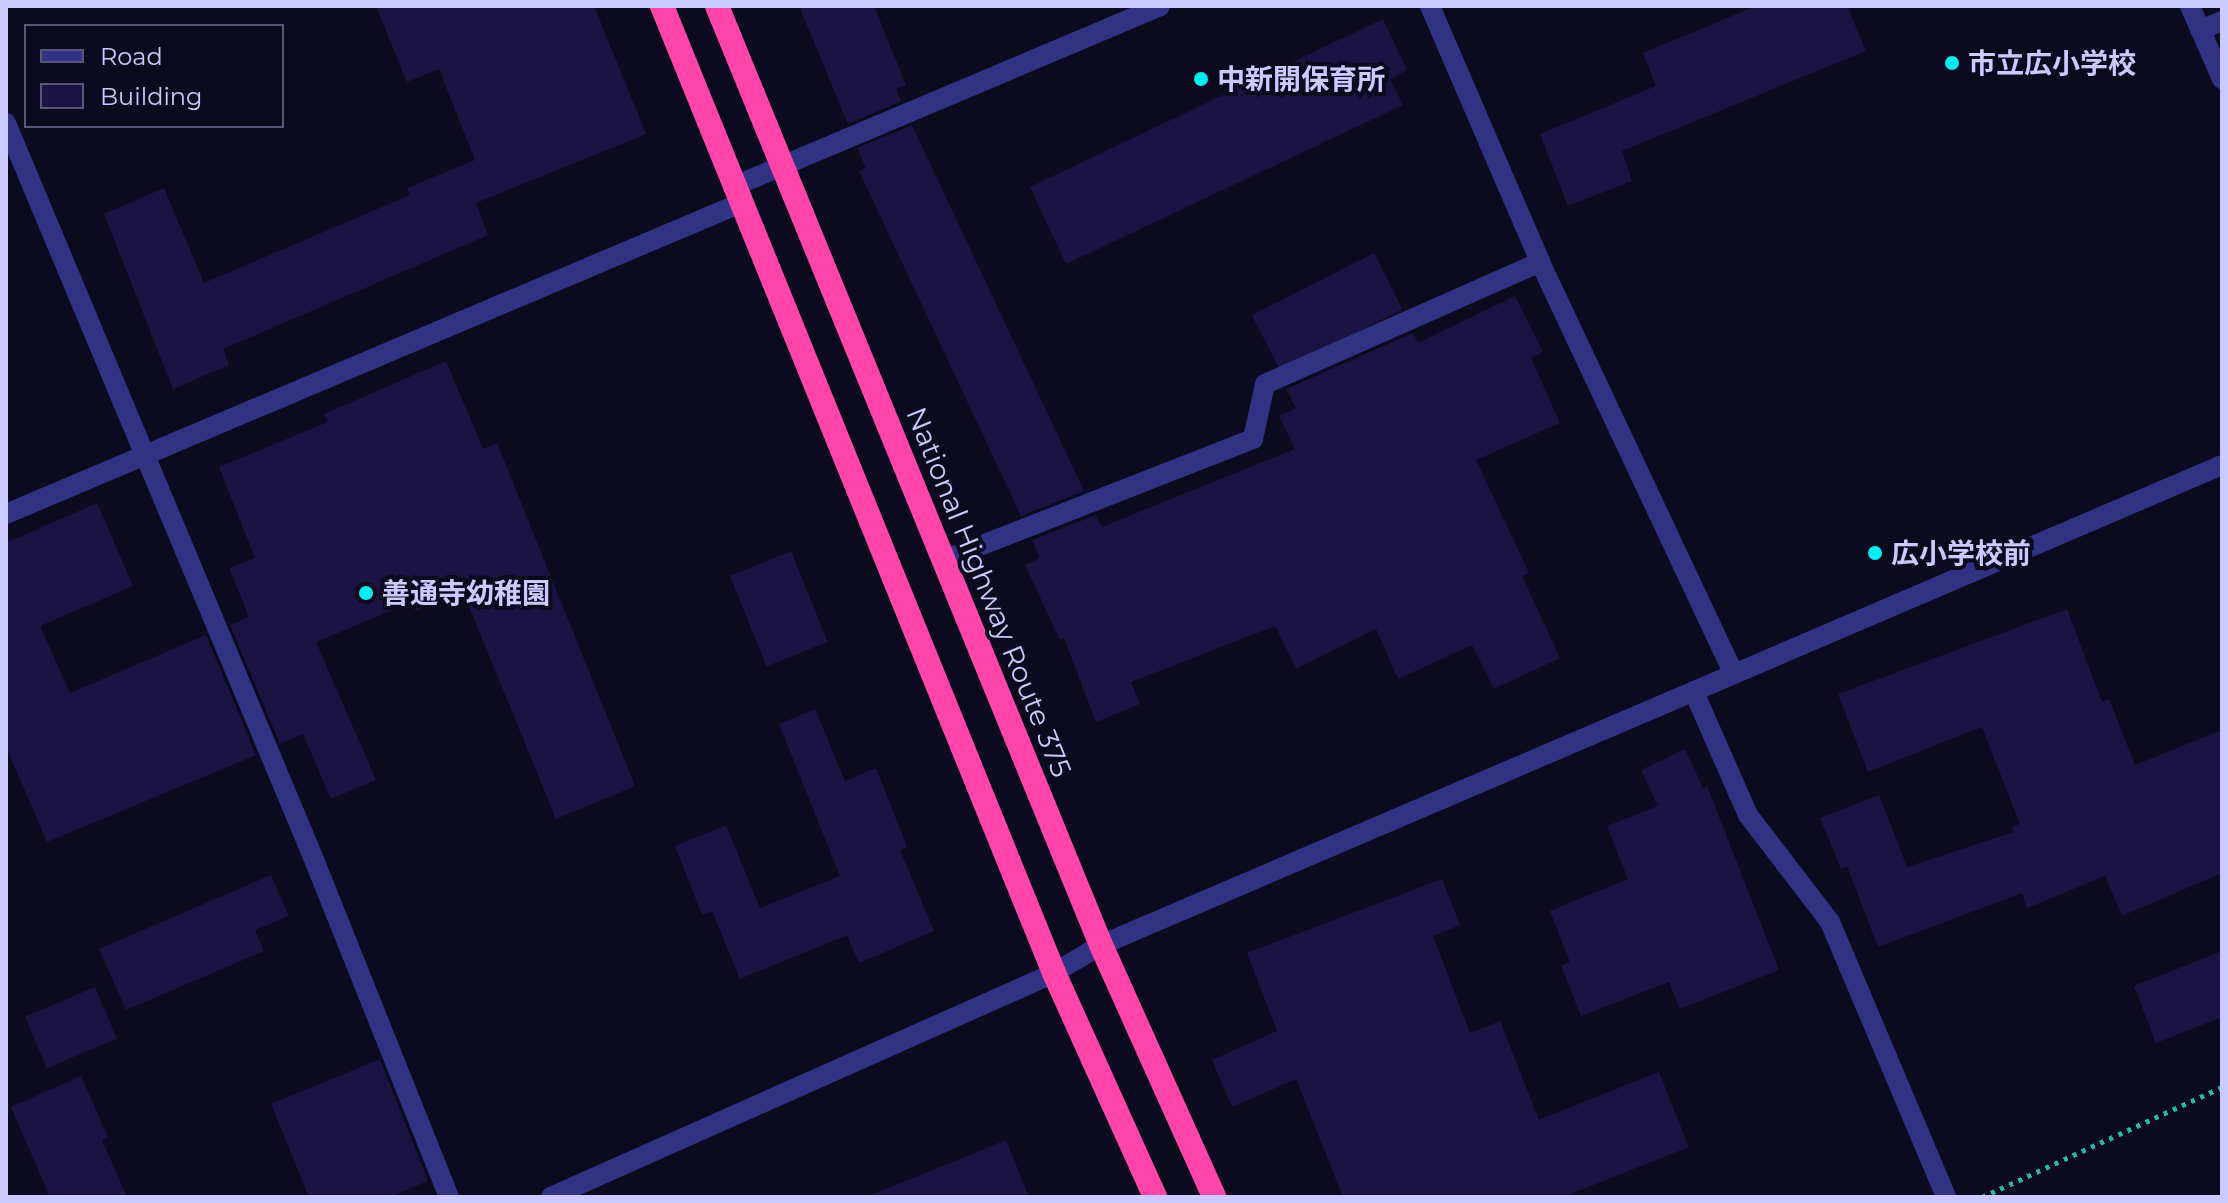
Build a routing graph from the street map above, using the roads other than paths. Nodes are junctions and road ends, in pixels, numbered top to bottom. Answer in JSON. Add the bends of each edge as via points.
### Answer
{"nodes":[{"id":1,"x":662,"y":6,"type":"edge"},
{"id":2,"x":717,"y":6,"type":"edge"},
{"id":3,"x":1160,"y":6,"type":"edge"},
{"id":4,"x":1430,"y":6,"type":"edge"},
{"id":5,"x":2190,"y":6,"type":"edge"},
{"id":6,"x":2222,"y":21,"type":"edge"},
{"id":7,"x":2200,"y":30,"type":"junction"},
{"id":8,"x":2222,"y":79,"type":"edge"},
{"id":9,"x":6,"y":123,"type":"edge"},
{"id":10,"x":782,"y":166,"type":"junction"},
{"id":11,"x":740,"y":194,"type":"junction"},
{"id":12,"x":1540,"y":262,"type":"junction"},
{"id":13,"x":146,"y":455,"type":"junction"},
{"id":14,"x":2222,"y":465,"type":"edge"},
{"id":15,"x":6,"y":514,"type":"edge"},
{"id":16,"x":944,"y":560,"type":"junction"},
{"id":17,"x":1734,"y":674,"type":"junction"},
{"id":18,"x":1694,"y":692,"type":"junction"},
{"id":19,"x":1101,"y":945,"type":"junction"},
{"id":20,"x":1054,"y":973,"type":"junction"},
{"id":21,"x":449,"y":1197,"type":"edge"},
{"id":22,"x":551,"y":1197,"type":"edge"},
{"id":23,"x":1155,"y":1197,"type":"edge"},
{"id":24,"x":1214,"y":1197,"type":"edge"},
{"id":25,"x":1946,"y":1197,"type":"edge"}],
"edges":[{"from":1,"to":11,"type":"highway"},
{"from":2,"to":10,"type":"highway","name":"National Highway Route 375"},
{"from":3,"to":10,"type":"street"},
{"from":4,"to":12,"type":"street"},
{"from":5,"to":7,"type":"street"},
{"from":6,"to":7,"type":"street"},
{"from":7,"to":8,"type":"street"},
{"from":9,"to":13,"type":"street"},
{"from":10,"to":11,"type":"street"},
{"from":10,"to":16,"type":"highway","name":"National Highway Route 375"},
{"from":11,"to":13,"type":"street"},
{"from":11,"to":20,"type":"highway"},
{"from":12,"to":16,"type":"street","via":[[1265,384],[1253,439]]},
{"from":12,"to":17,"type":"street"},
{"from":13,"to":15,"type":"street"},
{"from":13,"to":21,"type":"street"},
{"from":14,"to":17,"type":"street"},
{"from":16,"to":19,"type":"highway","name":"National Highway Route 375"},
{"from":17,"to":18,"type":"street"},
{"from":18,"to":19,"type":"street"},
{"from":18,"to":25,"type":"street","via":[[1748,815],[1830,922]]},
{"from":19,"to":20,"type":"street"},
{"from":19,"to":24,"type":"highway","name":"National Highway Route 375"},
{"from":20,"to":22,"type":"street"},
{"from":20,"to":23,"type":"highway"}]}
